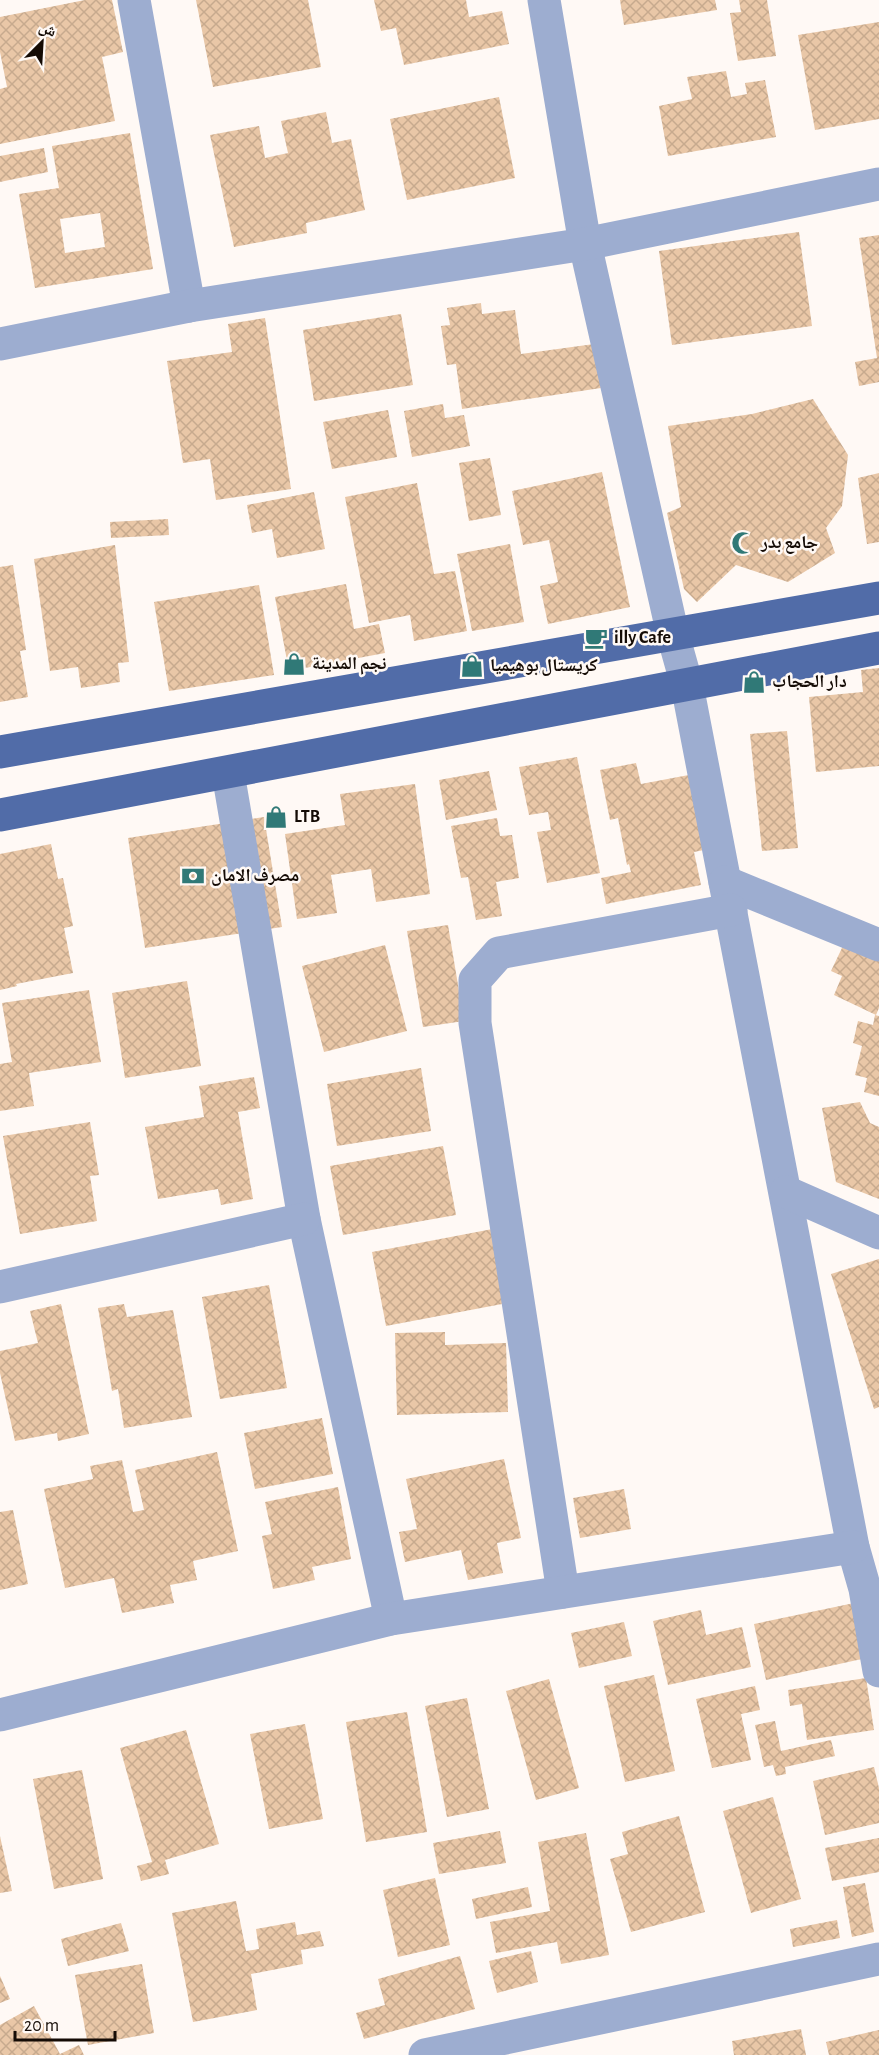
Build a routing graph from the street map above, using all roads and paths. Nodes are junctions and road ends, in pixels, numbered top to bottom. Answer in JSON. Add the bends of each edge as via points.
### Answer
{"nodes":[{"id":1,"x":134,"y":0,"type":"edge"},
{"id":2,"x":544,"y":0,"type":"edge"},
{"id":3,"x":879,"y":184,"type":"edge"},
{"id":4,"x":585,"y":244,"type":"junction"},
{"id":5,"x":189,"y":306,"type":"junction"},
{"id":6,"x":0,"y":344,"type":"edge"},
{"id":7,"x":879,"y":598,"type":"edge"},
{"id":8,"x":673,"y":635,"type":"junction"},
{"id":9,"x":879,"y":648,"type":"edge"},
{"id":10,"x":687,"y":685,"type":"junction"},
{"id":11,"x":0,"y":752,"type":"edge"},
{"id":12,"x":228,"y":773,"type":"junction"},
{"id":13,"x":0,"y":815,"type":"edge"},
{"id":14,"x":728,"y":896,"type":"junction"},
{"id":15,"x":879,"y":945,"type":"edge"},
{"id":16,"x":786,"y":1192,"type":"junction"},
{"id":17,"x":304,"y":1220,"type":"junction"},
{"id":18,"x":879,"y":1233,"type":"edge"},
{"id":19,"x":0,"y":1287,"type":"edge"},
{"id":20,"x":853,"y":1547,"type":"junction"},
{"id":21,"x":872,"y":1588,"type":"edge"},
{"id":22,"x":563,"y":1592,"type":"junction"},
{"id":23,"x":390,"y":1619,"type":"junction"},
{"id":24,"x":879,"y":1671,"type":"edge"},
{"id":25,"x":0,"y":1715,"type":"edge"},
{"id":26,"x":879,"y":1959,"type":"edge"},
{"id":27,"x":425,"y":2055,"type":"edge"}],
"edges":[{"from":1,"to":5,"type":"street"},
{"from":2,"to":4,"type":"street"},
{"from":3,"to":4,"type":"street"},
{"from":4,"to":5,"type":"street"},
{"from":4,"to":8,"type":"street"},
{"from":5,"to":6,"type":"street"},
{"from":7,"to":8,"type":"main road"},
{"from":8,"to":10,"type":"street"},
{"from":8,"to":11,"type":"main road"},
{"from":9,"to":10,"type":"main road"},
{"from":10,"to":12,"type":"main road"},
{"from":10,"to":14,"type":"street"},
{"from":12,"to":13,"type":"main road"},
{"from":12,"to":17,"type":"street"},
{"from":14,"to":15,"type":"street"},
{"from":14,"to":16,"type":"street"},
{"from":14,"to":22,"type":"street","via":[[499,953],[475,980],[475,1023]]},
{"from":16,"to":18,"type":"street"},
{"from":16,"to":20,"type":"street"},
{"from":17,"to":19,"type":"street"},
{"from":17,"to":23,"type":"street"},
{"from":20,"to":21,"type":"street"},
{"from":20,"to":22,"type":"street"},
{"from":21,"to":24,"type":"street"},
{"from":22,"to":23,"type":"street"},
{"from":23,"to":25,"type":"street"},
{"from":26,"to":27,"type":"street"}]}
